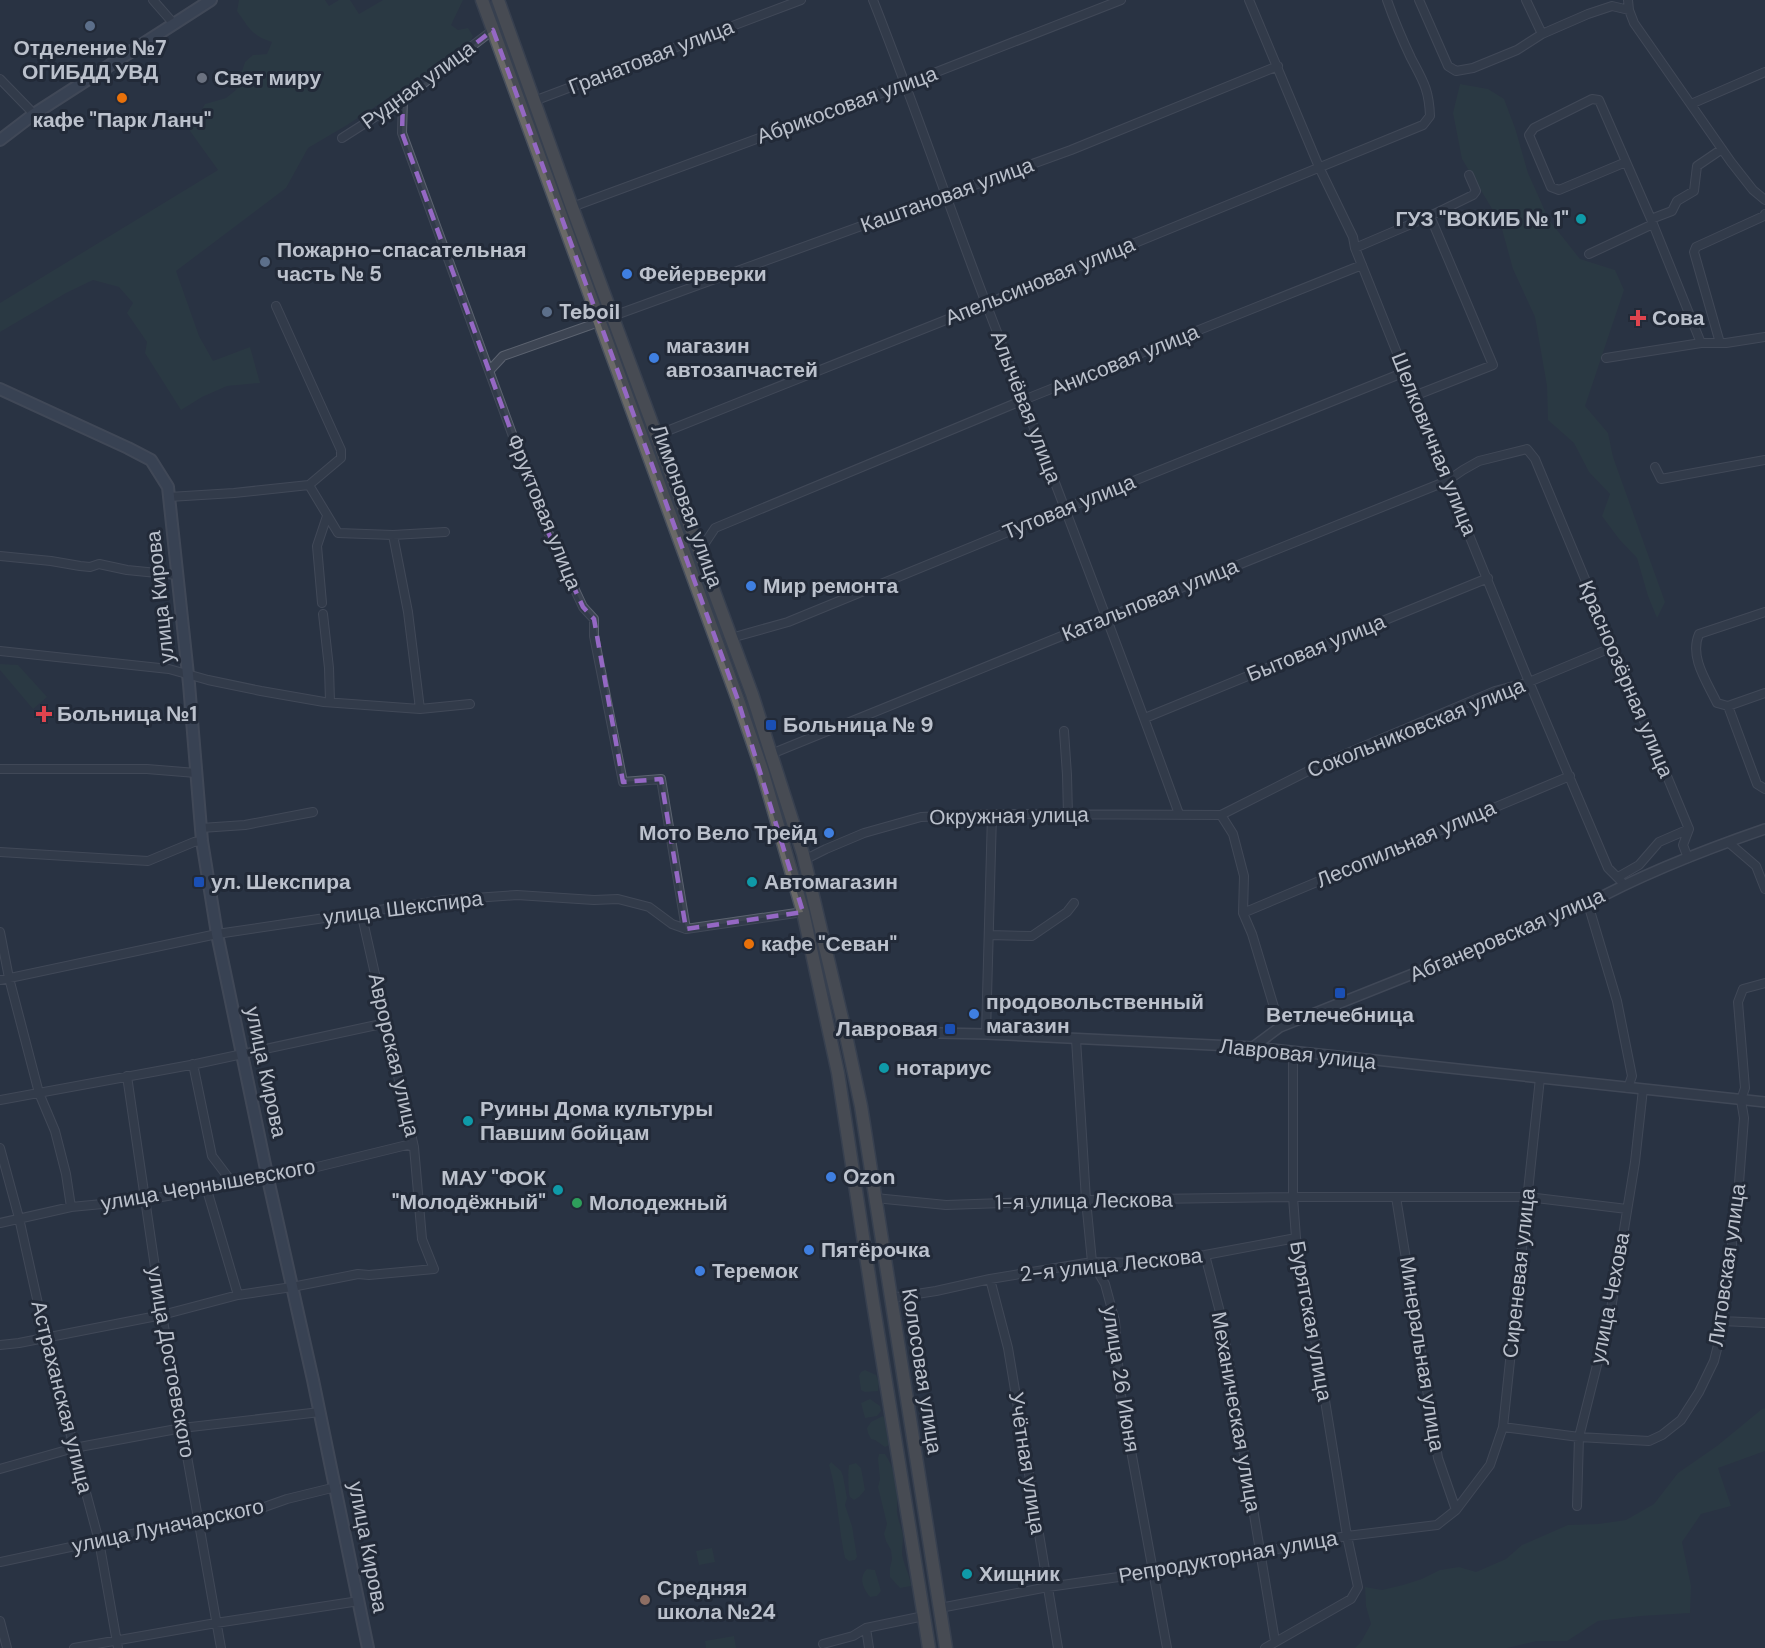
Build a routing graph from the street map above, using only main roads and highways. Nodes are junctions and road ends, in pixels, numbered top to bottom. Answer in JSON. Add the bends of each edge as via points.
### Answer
{"nodes":[{"id":1,"x":211,"y":0,"type":"edge"},
{"id":2,"x":482,"y":0,"type":"edge"},
{"id":3,"x":498,"y":0,"type":"edge"},
{"id":4,"x":0,"y":140,"type":"edge"},
{"id":5,"x":0,"y":389,"type":"edge"},
{"id":6,"x":845,"y":1031,"type":"joint"},
{"id":7,"x":830,"y":1033,"type":"joint"},
{"id":8,"x":368,"y":1648,"type":"edge"},
{"id":9,"x":929,"y":1648,"type":"edge"},
{"id":10,"x":946,"y":1648,"type":"edge"}],
"edges":[{"from":1,"to":4,"type":"main road"},
{"from":2,"to":7,"type":"highway","name":"Лимоновая улица","via":[[762,770],[803,912]]},
{"from":3,"to":6,"type":"highway","name":"Лимоновая улица","via":[[771,754],[804,860]]},
{"from":5,"to":8,"type":"main road","name":"улица Кирова","via":[[151,460],[168,487],[202,841],[217,934]]},
{"from":6,"to":10,"type":"highway","name":"Колосовая улица","via":[[861,1106]]},
{"from":7,"to":9,"type":"highway","name":"Колосовая улица"}]}
